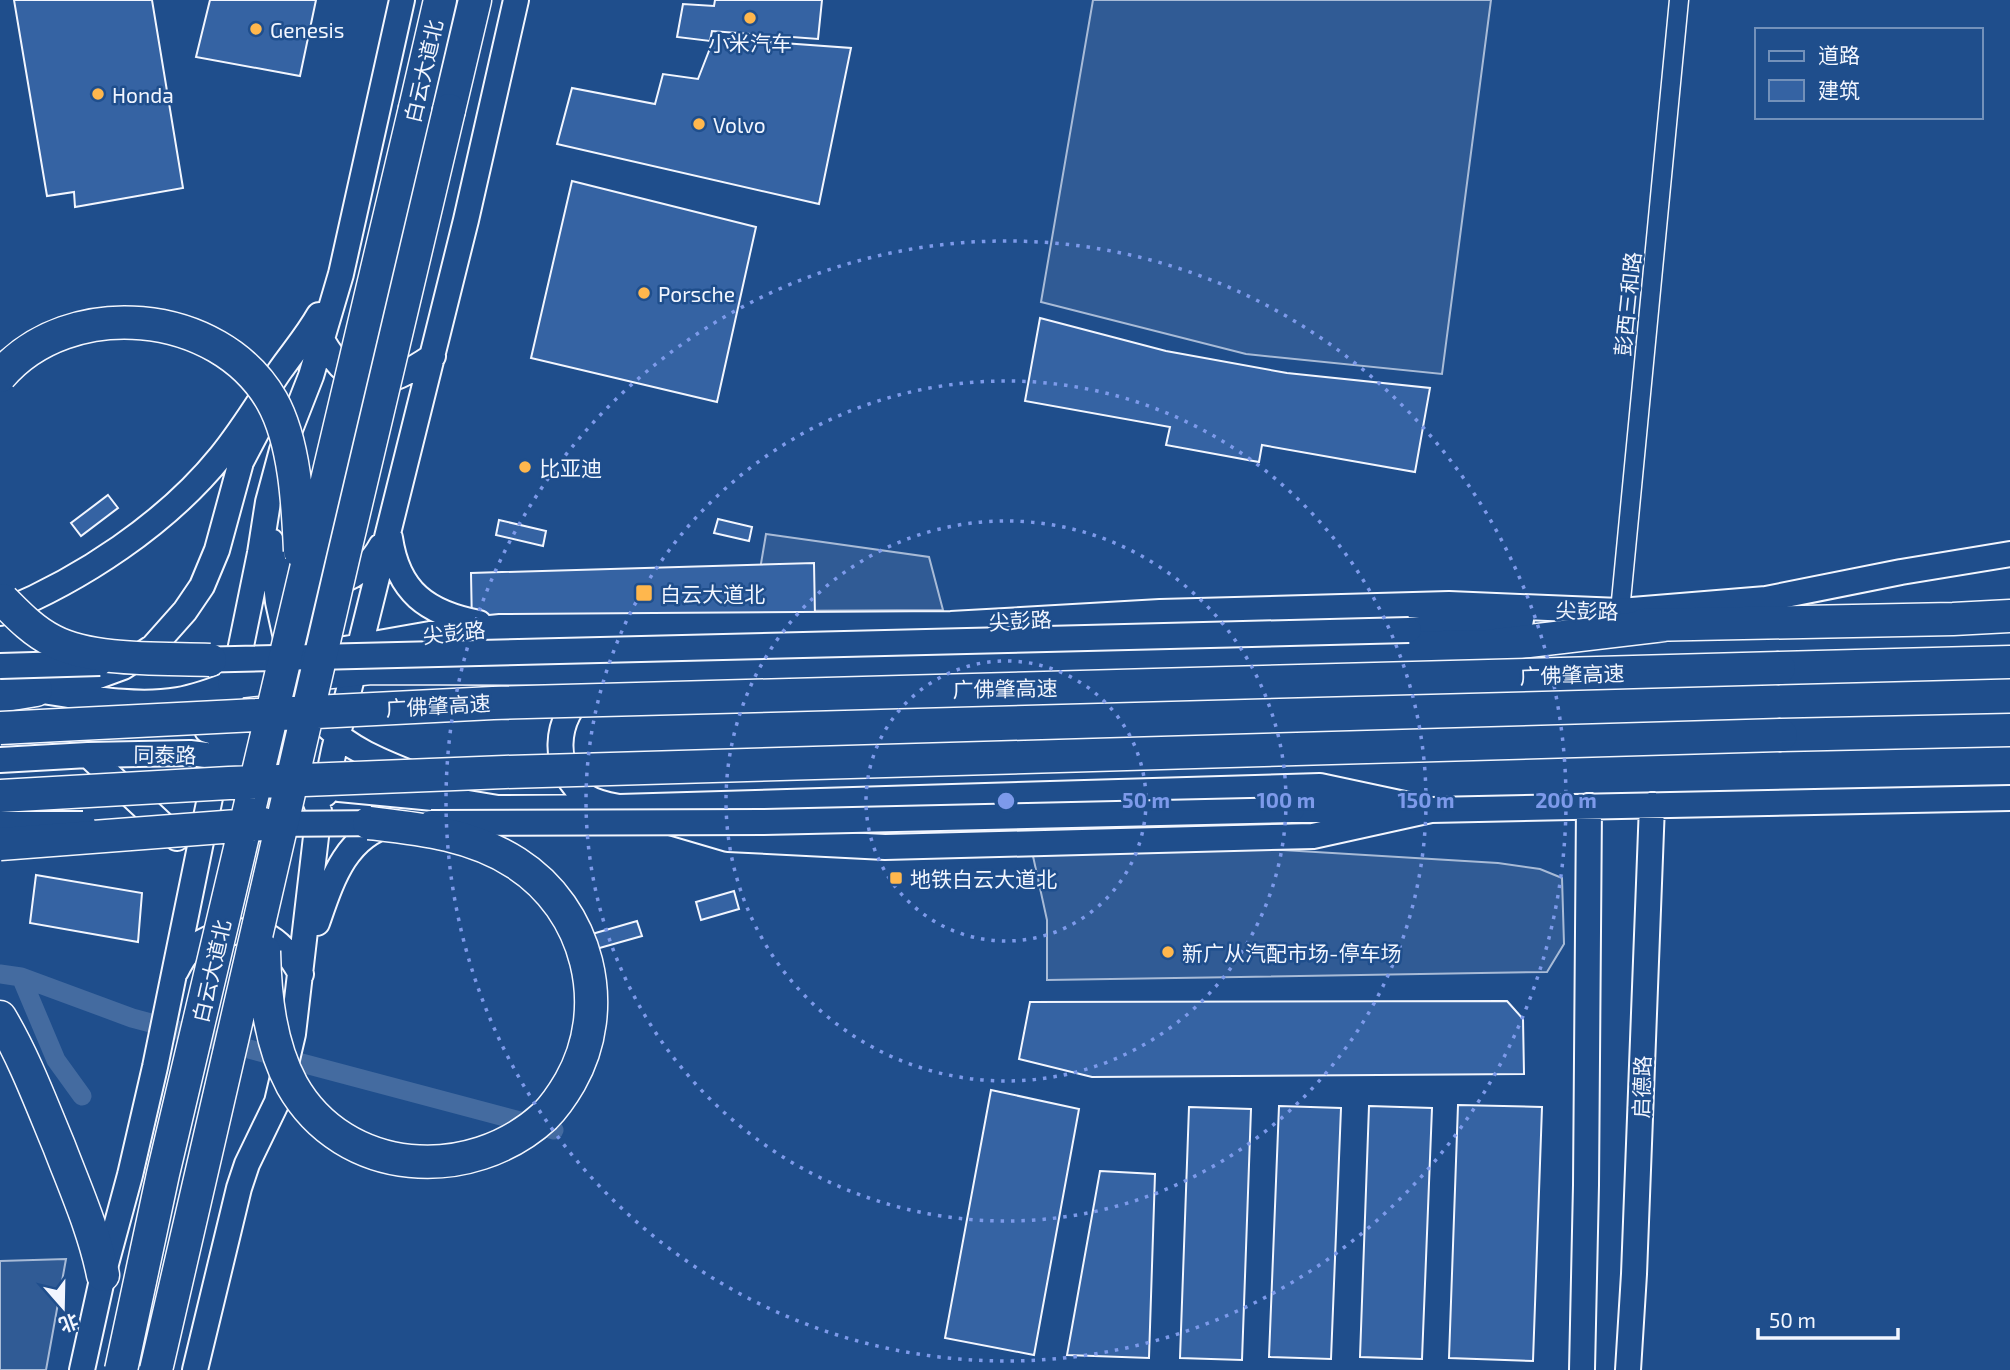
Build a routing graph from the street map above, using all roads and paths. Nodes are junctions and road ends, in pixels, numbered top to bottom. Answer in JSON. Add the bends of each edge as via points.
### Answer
{"nodes":[{"id":1,"x":402,"y":0,"type":"edge"},
{"id":2,"x":440,"y":0,"type":"edge"},
{"id":3,"x":475,"y":0,"type":"edge"},
{"id":4,"x":516,"y":0,"type":"edge"},
{"id":5,"x":1679,"y":0,"type":"edge"},
{"id":6,"x":314,"y":338,"type":"junction"},
{"id":7,"x":433,"y":356,"type":"junction"},
{"id":8,"x":0,"y":376,"type":"edge"},
{"id":9,"x":268,"y":502,"type":"junction"},
{"id":10,"x":389,"y":529,"type":"junction"},
{"id":11,"x":2010,"y":554,"type":"edge"},
{"id":12,"x":0,"y":597,"type":"edge"},
{"id":13,"x":299,"y":600,"type":"junction"},
{"id":14,"x":1619,"y":611,"type":"junction"},
{"id":15,"x":0,"y":613,"type":"edge"},
{"id":16,"x":2010,"y":615,"type":"edge"},
{"id":17,"x":1664,"y":625,"type":"junction"},
{"id":18,"x":500,"y":627,"type":"junction"},
{"id":19,"x":1409,"y":630,"type":"junction"},
{"id":20,"x":210,"y":660,"type":"junction"},
{"id":21,"x":2010,"y":663,"type":"edge"},
{"id":22,"x":0,"y":666,"type":"edge"},
{"id":23,"x":654,"y":668,"type":"junction"},
{"id":24,"x":0,"y":674,"type":"edge"},
{"id":25,"x":234,"y":682,"type":"junction"},
{"id":26,"x":36,"y":690,"type":"junction"},
{"id":27,"x":0,"y":696,"type":"edge"},
{"id":28,"x":0,"y":728,"type":"edge"},
{"id":29,"x":2010,"y":730,"type":"edge"},
{"id":30,"x":220,"y":747,"type":"junction"},
{"id":31,"x":88,"y":755,"type":"junction"},
{"id":32,"x":46,"y":757,"type":"junction"},
{"id":33,"x":0,"y":760,"type":"edge"},
{"id":34,"x":316,"y":785,"type":"junction"},
{"id":35,"x":0,"y":796,"type":"edge"},
{"id":36,"x":2010,"y":798,"type":"edge"},
{"id":37,"x":1652,"y":805,"type":"junction"},
{"id":38,"x":1589,"y":806,"type":"junction"},
{"id":39,"x":619,"y":807,"type":"junction"},
{"id":40,"x":498,"y":808,"type":"junction"},
{"id":41,"x":1431,"y":810,"type":"junction"},
{"id":42,"x":369,"y":823,"type":"junction"},
{"id":43,"x":0,"y":824,"type":"edge"},
{"id":44,"x":263,"y":824,"type":"junction"},
{"id":45,"x":0,"y":844,"type":"edge"},
{"id":46,"x":196,"y":856,"type":"junction"},
{"id":47,"x":262,"y":907,"type":"junction"},
{"id":48,"x":301,"y":974,"type":"junction"},
{"id":49,"x":172,"y":981,"type":"junction"},
{"id":50,"x":0,"y":1017,"type":"edge"},
{"id":51,"x":103,"y":1275,"type":"junction"},
{"id":52,"x":82,"y":1370,"type":"edge"},
{"id":53,"x":121,"y":1370,"type":"edge"},
{"id":54,"x":156,"y":1370,"type":"edge"},
{"id":55,"x":195,"y":1370,"type":"edge"},
{"id":56,"x":1582,"y":1370,"type":"edge"},
{"id":57,"x":1628,"y":1370,"type":"edge"}],
"edges":[{"from":1,"to":6,"type":"street","via":[[341,274]]},
{"from":2,"to":13,"type":"highway","name":"白云大道北","bridge":true},
{"from":3,"to":47,"type":"highway","name":"白云大道北","bridge":true},
{"from":4,"to":7,"type":"street"},
{"from":5,"to":14,"type":"street","name":"彭西三和路"},
{"from":6,"to":7,"type":"street","via":[[356,380],[373,383],[405,374]]},
{"from":6,"to":9,"type":"street"},
{"from":6,"to":15,"type":"street","via":[[279,372],[220,458],[183,497],[85,571]]},
{"from":6,"to":26,"type":"street","via":[[241,462],[217,550],[185,611],[153,647],[123,667]]},
{"from":7,"to":10,"type":"street"},
{"from":8,"to":13,"type":"highway","bridge":true,"via":[[58,336],[118,323],[183,331],[217,346],[270,398],[282,424],[297,509]]},
{"from":9,"to":10,"type":"street","via":[[274,539],[287,567],[314,583],[339,582],[362,571],[374,559]]},
{"from":9,"to":25,"type":"street"},
{"from":9,"to":40,"type":"street","via":[[281,619],[296,671],[318,715],[334,734],[368,755]]},
{"from":10,"to":18,"type":"street","via":[[399,572],[421,602],[446,615]]},
{"from":10,"to":34,"type":"street"},
{"from":11,"to":14,"type":"street","name":"尖彭路","via":[[1756,601]]},
{"from":12,"to":20,"type":"highway","bridge":true,"via":[[40,634],[63,646],[100,655]]},
{"from":13,"to":53,"type":"highway","name":"白云大道北","bridge":true},
{"from":14,"to":18,"type":"street","name":"尖彭路","via":[[1449,604],[1160,612],[951,624]]},
{"from":14,"to":19,"type":"street"},
{"from":16,"to":17,"type":"highway"},
{"from":17,"to":19,"type":"highway"},
{"from":17,"to":23,"type":"highway","via":[[1488,646]]},
{"from":18,"to":25,"type":"street","name":"尖彭路","via":[[318,654]]},
{"from":19,"to":20,"type":"street","bridge":true},
{"from":20,"to":22,"type":"street","bridge":true},
{"from":21,"to":28,"type":"highway","name":"广佛肇高速","bridge":true,"via":[[494,703]]},
{"from":23,"to":25,"type":"highway","via":[[371,668]]},
{"from":23,"to":39,"type":"street","via":[[584,693],[564,720],[560,748],[569,779],[589,798]]},
{"from":24,"to":26,"type":"street"},
{"from":25,"to":26,"type":"street","name":"尖彭路","via":[[164,702]]},
{"from":25,"to":30,"type":"street"},
{"from":26,"to":27,"type":"highway"},
{"from":26,"to":30,"type":"street","via":[[211,731]]},
{"from":26,"to":32,"type":"street"},
{"from":29,"to":35,"type":"highway","bridge":true,"via":[[478,773]]},
{"from":30,"to":31,"type":"street","name":"同泰路"},
{"from":30,"to":34,"type":"street","via":[[279,760]]},
{"from":30,"to":46,"type":"street"},
{"from":31,"to":32,"type":"street","name":"同泰路"},
{"from":31,"to":46,"type":"street"},
{"from":32,"to":33,"type":"street","name":"同泰路"},
{"from":34,"to":40,"type":"street"},
{"from":34,"to":48,"type":"street","via":[[318,829]]},
{"from":36,"to":37,"type":"street"},
{"from":37,"to":38,"type":"street"},
{"from":37,"to":57,"type":"street","name":"启德路"},
{"from":38,"to":41,"type":"street"},
{"from":38,"to":56,"type":"street"},
{"from":39,"to":40,"type":"street"},
{"from":39,"to":41,"type":"street","via":[[1320,786]]},
{"from":39,"to":41,"type":"street","via":[[728,839],[885,847],[1313,836]]},
{"from":40,"to":48,"type":"street","via":[[382,826],[365,835],[341,862]]},
{"from":41,"to":42,"type":"street","bridge":true,"via":[[778,822]]},
{"from":42,"to":44,"type":"street","bridge":true},
{"from":42,"to":47,"type":"highway","bridge":true,"via":[[445,833],[495,852],[531,874],[563,907],[581,944],[592,1010],[578,1067],[543,1118],[499,1146],[437,1162],[399,1161],[336,1133],[292,1085],[277,1047],[266,998]]},
{"from":43,"to":44,"type":"street","bridge":true},
{"from":44,"to":45,"type":"highway","bridge":true},
{"from":46,"to":49,"type":"street"},
{"from":47,"to":54,"type":"highway","name":"白云大道北","bridge":true},
{"from":48,"to":49,"type":"street","via":[[292,958],[268,937],[239,932],[212,938],[190,950]]},
{"from":48,"to":55,"type":"street","bridge":true,"via":[[277,1102],[239,1188]]},
{"from":49,"to":51,"type":"street"},
{"from":50,"to":51,"type":"highway","via":[[54,1135]]},
{"from":51,"to":52,"type":"street"}]}
